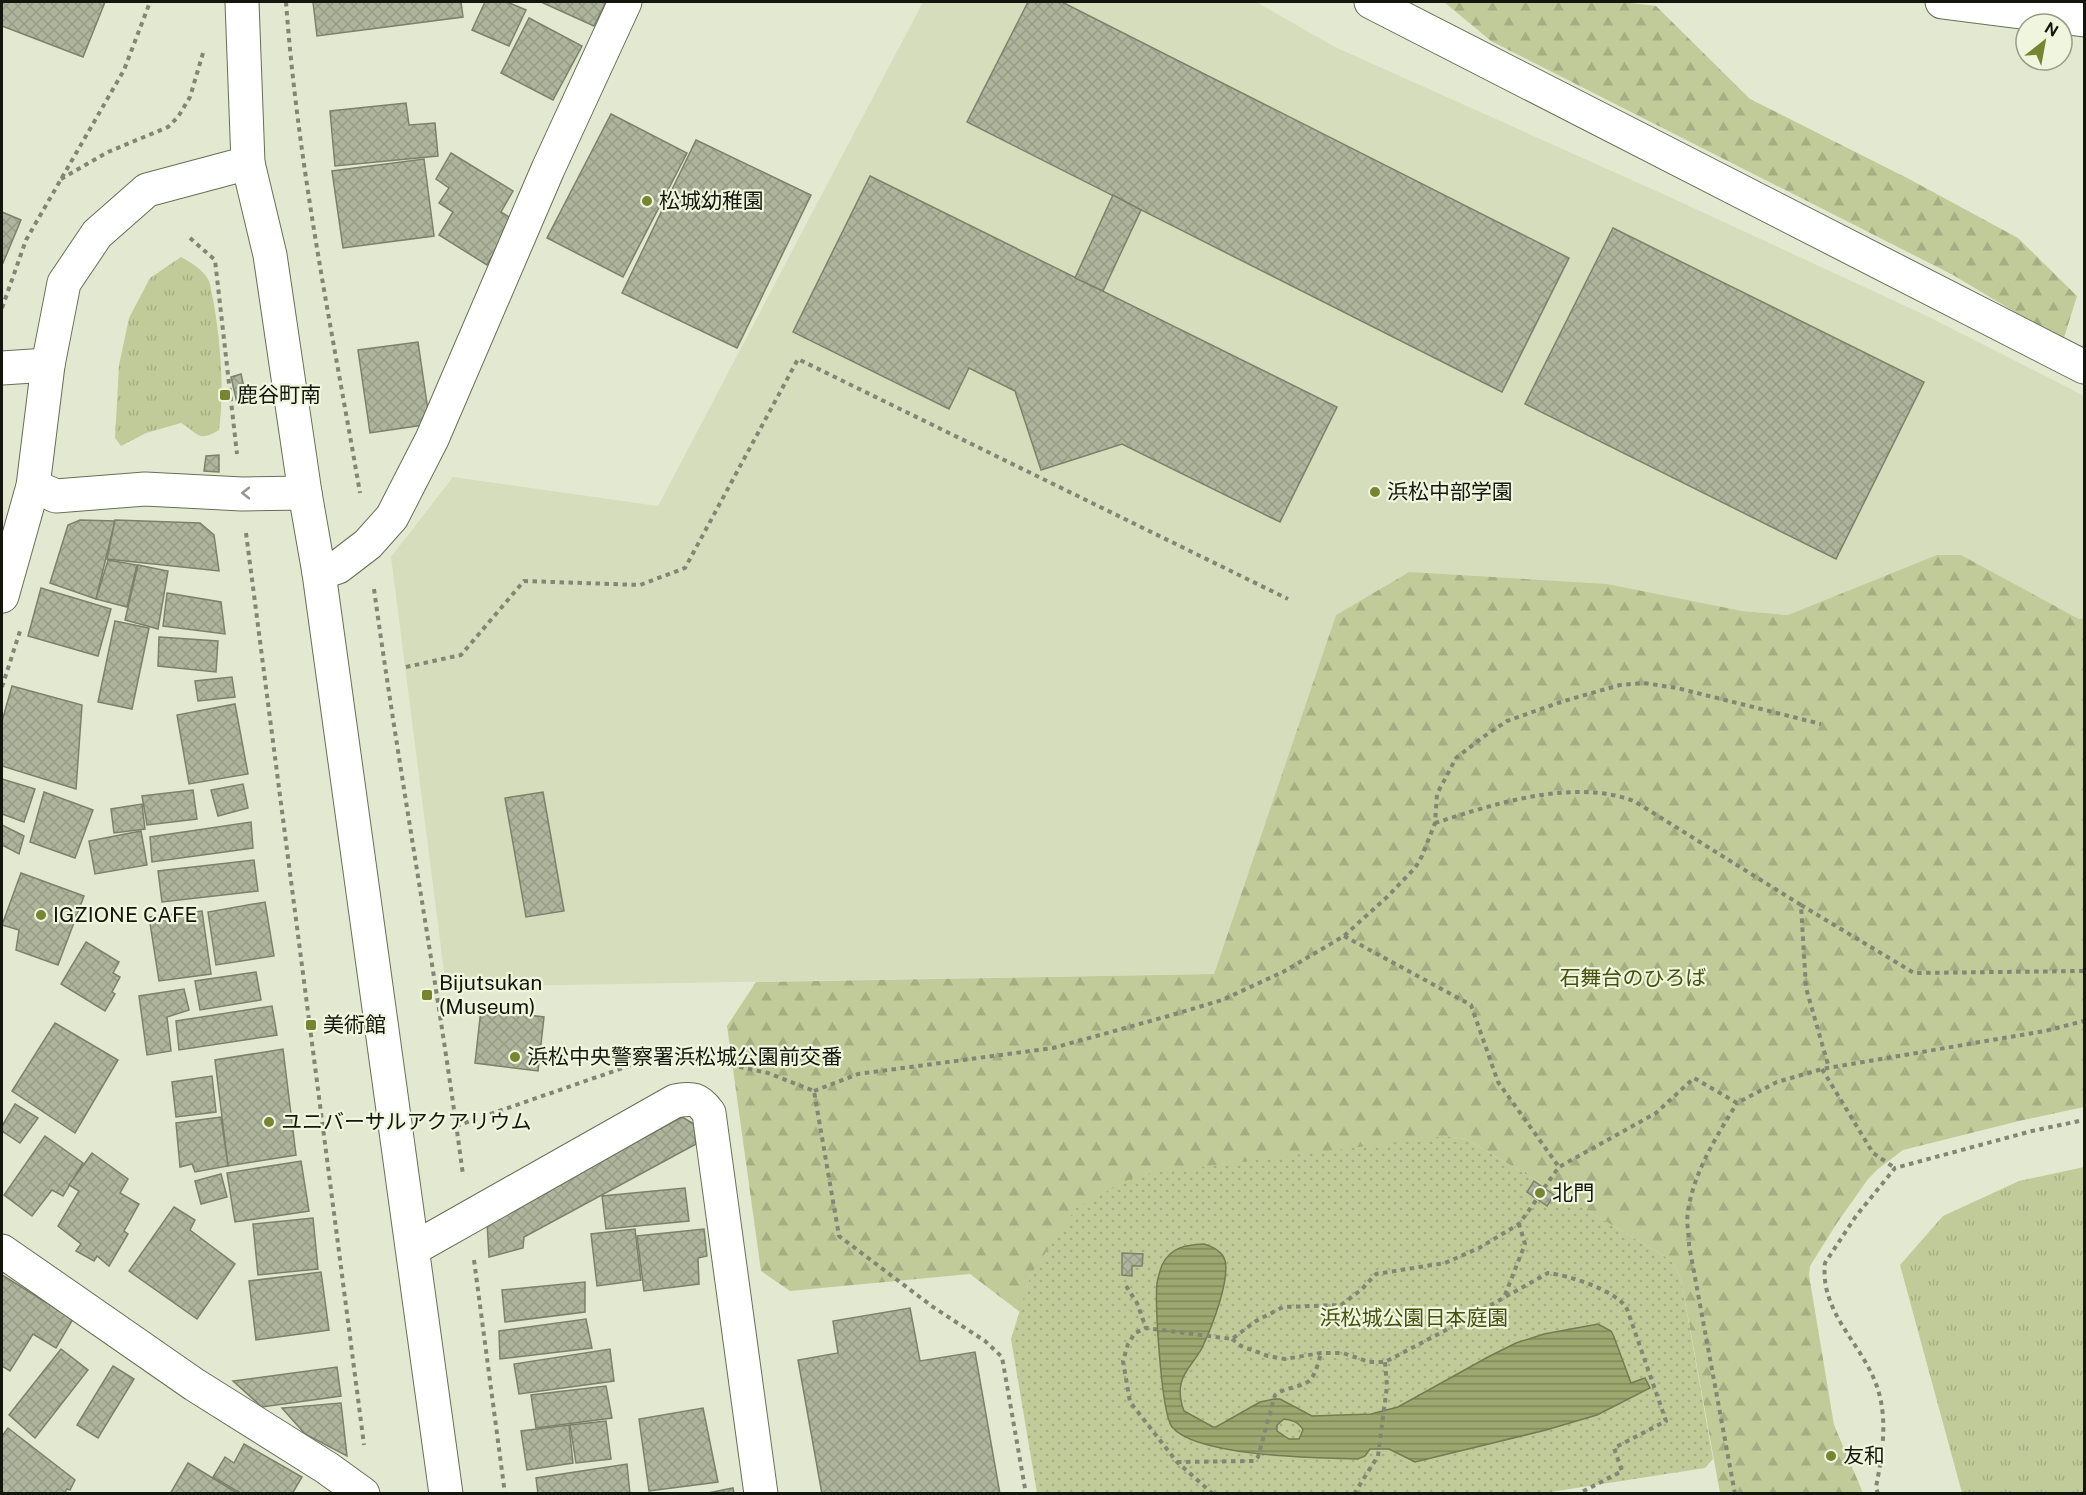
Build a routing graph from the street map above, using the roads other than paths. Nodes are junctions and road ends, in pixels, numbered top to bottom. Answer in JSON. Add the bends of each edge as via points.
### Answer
{"nodes":[{"id":1,"x":242,"y":2,"type":"edge"},
{"id":2,"x":625,"y":2,"type":"edge"},
{"id":3,"x":1371,"y":2,"type":"edge"},
{"id":4,"x":1942,"y":2,"type":"edge"},
{"id":5,"x":2085,"y":20,"type":"edge"},
{"id":6,"x":248,"y":163,"type":"junction"},
{"id":7,"x":48,"y":365,"type":"junction"},
{"id":8,"x":2085,"y":367,"type":"edge"},
{"id":9,"x":2,"y":368,"type":"edge"},
{"id":10,"x":33,"y":486,"type":"junction"},
{"id":11,"x":305,"y":492,"type":"junction"},
{"id":12,"x":319,"y":573,"type":"junction"},
{"id":13,"x":2,"y":596,"type":"edge"},
{"id":14,"x":413,"y":1248,"type":"junction"},
{"id":15,"x":2,"y":1251,"type":"edge"},
{"id":16,"x":363,"y":1494,"type":"edge"},
{"id":17,"x":446,"y":1494,"type":"edge"},
{"id":18,"x":761,"y":1494,"type":"edge"}],
"edges":[{"from":1,"to":6,"type":"main road"},
{"from":2,"to":12,"type":"main road","via":[[432,439],[392,517],[368,544],[338,567]]},
{"from":3,"to":8,"type":"main road"},
{"from":4,"to":5,"type":"main road"},
{"from":6,"to":7,"type":"main road","via":[[147,190],[97,234],[64,283]]},
{"from":6,"to":11,"type":"main road","via":[[270,255]]},
{"from":7,"to":9,"type":"main road"},
{"from":7,"to":10,"type":"main road"},
{"from":11,"to":10,"type":"main road","one_way":true,"via":[[242,494],[145,489],[56,496]]},
{"from":10,"to":13,"type":"main road"},
{"from":11,"to":12,"type":"main road"},
{"from":12,"to":14,"type":"main road"},
{"from":14,"to":17,"type":"main road"},
{"from":14,"to":18,"type":"main road","via":[[675,1101],[691,1098],[702,1102],[709,1113]]},
{"from":15,"to":16,"type":"main road","via":[[195,1385]]}]}
